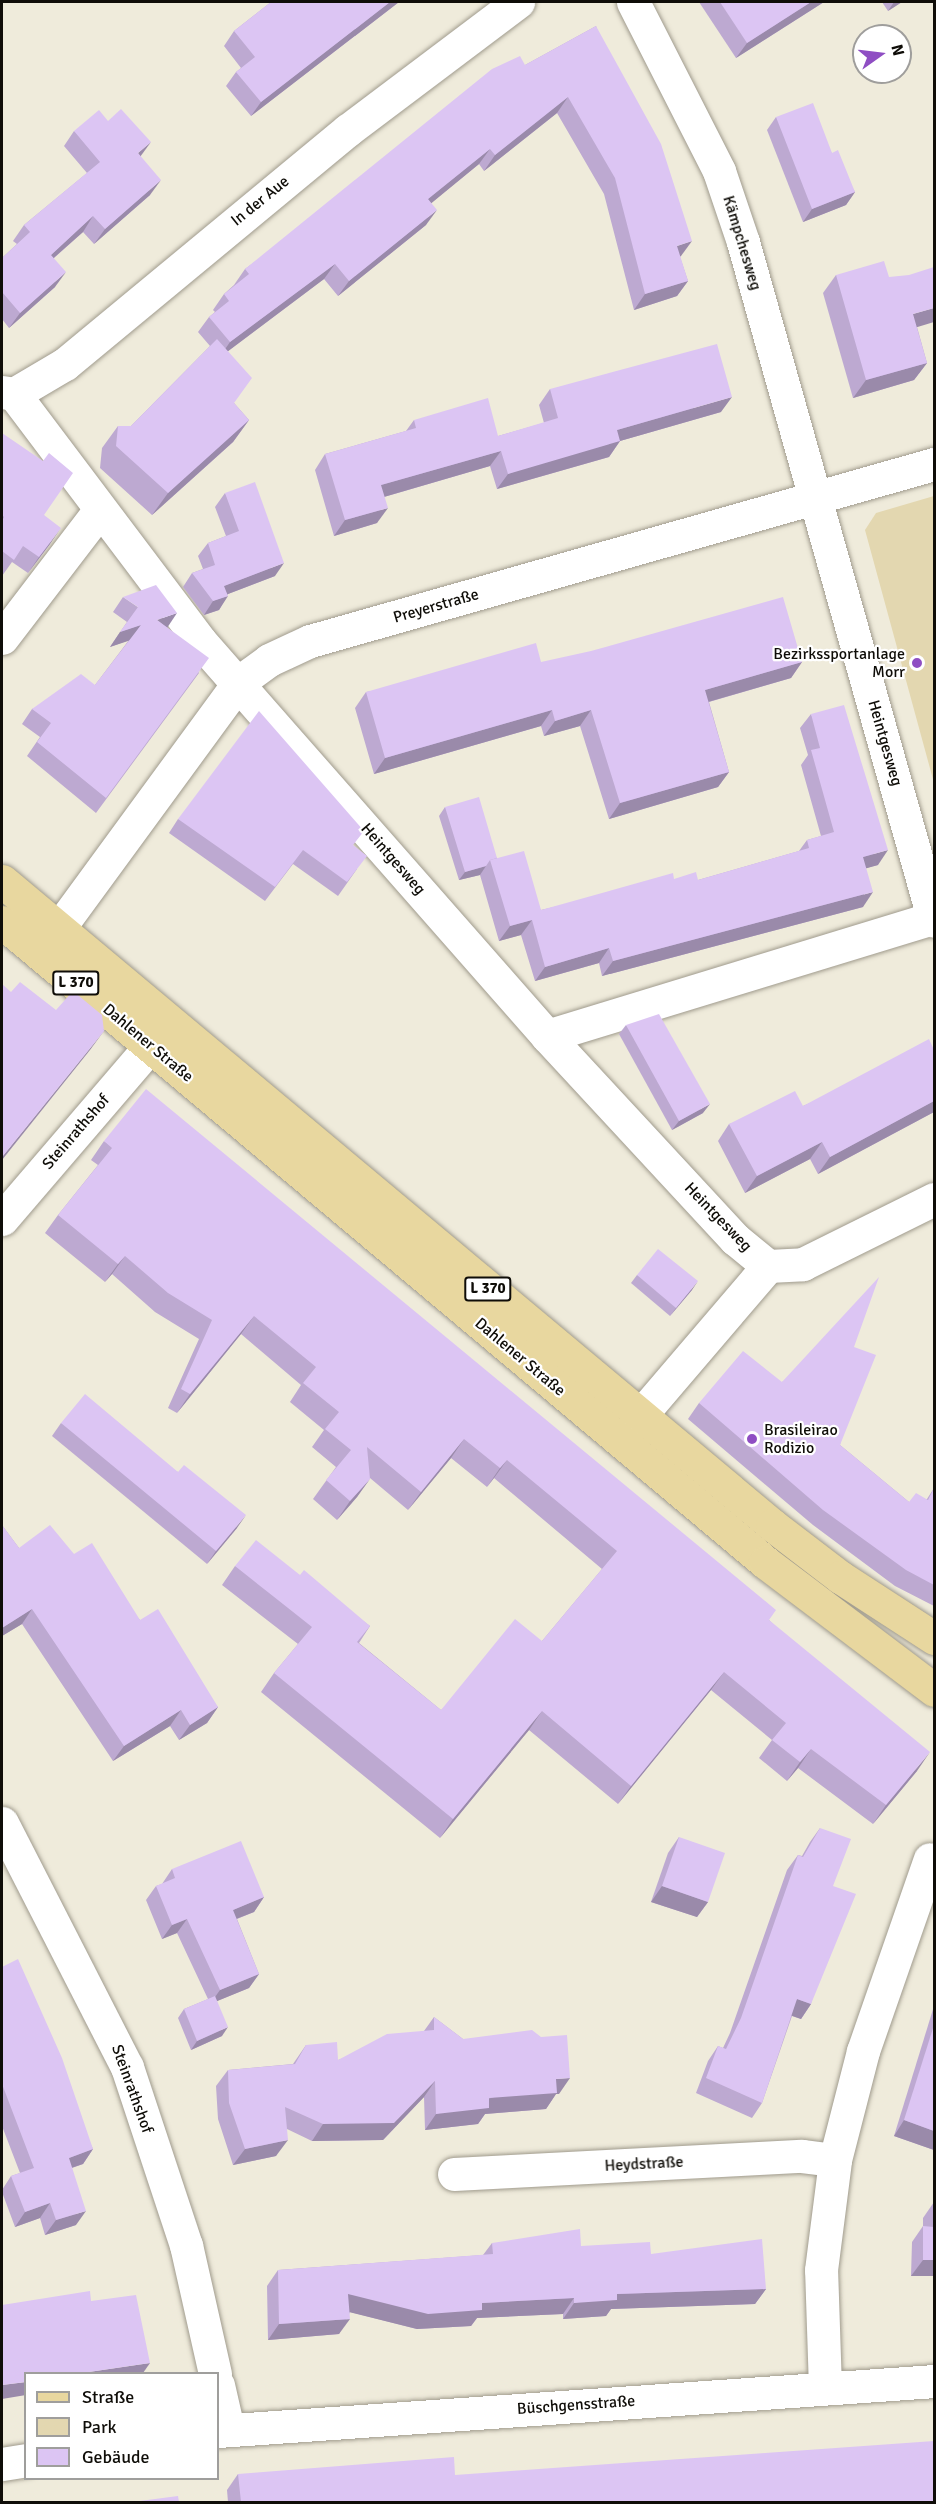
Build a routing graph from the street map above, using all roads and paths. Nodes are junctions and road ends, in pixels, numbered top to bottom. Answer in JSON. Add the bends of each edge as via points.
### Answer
{"nodes":[{"id":1,"x":518,"y":2,"type":"edge"},
{"id":2,"x":633,"y":2,"type":"edge"},
{"id":3,"x":8,"y":393,"type":"edge"},
{"id":4,"x":934,"y":464,"type":"edge"},
{"id":5,"x":817,"y":498,"type":"junction"},
{"id":6,"x":99,"y":511,"type":"junction"},
{"id":7,"x":2,"y":639,"type":"edge"},
{"id":8,"x":239,"y":682,"type":"junction"},
{"id":9,"x":2,"y":881,"type":"edge"},
{"id":10,"x":934,"y":919,"type":"edge"},
{"id":11,"x":2,"y":922,"type":"edge"},
{"id":12,"x":59,"y":928,"type":"junction"},
{"id":13,"x":547,"y":1036,"type":"junction"},
{"id":14,"x":151,"y":1044,"type":"junction"},
{"id":15,"x":934,"y":1199,"type":"edge"},
{"id":16,"x":2,"y":1219,"type":"edge"},
{"id":17,"x":768,"y":1266,"type":"junction"},
{"id":18,"x":639,"y":1417,"type":"junction"},
{"id":19,"x":934,"y":1638,"type":"edge"},
{"id":20,"x":934,"y":1690,"type":"edge"},
{"id":21,"x":2,"y":1823,"type":"edge"},
{"id":22,"x":930,"y":1858,"type":"dead end"},
{"id":23,"x":835,"y":2160,"type":"junction"},
{"id":24,"x":454,"y":2174,"type":"dead end"},
{"id":25,"x":215,"y":2372,"type":"edge"},
{"id":26,"x":934,"y":2381,"type":"edge"},
{"id":27,"x":825,"y":2388,"type":"junction"},
{"id":28,"x":219,"y":2394,"type":"edge"},
{"id":29,"x":223,"y":2430,"type":"edge"},
{"id":30,"x":24,"y":2460,"type":"edge"},
{"id":31,"x":2,"y":2464,"type":"edge"}],
"edges":[{"from":1,"to":3,"type":"street","name":"In der Aue","via":[[330,144],[66,364]]},
{"from":2,"to":5,"type":"street","name":"Kämpchesweg","via":[[719,171]]},
{"from":3,"to":6,"type":"street","name":"Heintgesweg"},
{"from":4,"to":5,"type":"street","name":"Preyerstraße"},
{"from":5,"to":8,"type":"street","name":"Preyerstraße","via":[[310,641]]},
{"from":5,"to":10,"type":"street","name":"Heintgesweg"},
{"from":6,"to":7,"type":"street"},
{"from":6,"to":8,"type":"street","name":"Heintgesweg"},
{"from":8,"to":12,"type":"street","name":"Preyerstraße"},
{"from":8,"to":13,"type":"street","name":"Heintgesweg"},
{"from":9,"to":12,"type":"main road","name":"Dahlener Straße","number":"L 370"},
{"from":10,"to":13,"type":"street","name":"Heintgesweg"},
{"from":11,"to":14,"type":"main road","name":"Dahlener Straße","number":"L 370"},
{"from":12,"to":18,"type":"main road","name":"Dahlener Straße","number":"L 370"},
{"from":13,"to":17,"type":"street","name":"Heintgesweg","via":[[735,1239]]},
{"from":14,"to":16,"type":"street","name":"Steinrathshof"},
{"from":14,"to":20,"type":"main road","name":"Dahlener Straße","number":"L 370","via":[[765,1562]]},
{"from":15,"to":17,"type":"street","via":[[823,1258]]},
{"from":17,"to":18,"type":"street"},
{"from":18,"to":19,"type":"main road","name":"Dahlener Straße","number":"L 370","via":[[840,1577]]},
{"from":21,"to":25,"type":"street","name":"Steinrathshof","via":[[127,2067],[186,2245]]},
{"from":22,"to":23,"type":"street","via":[[862,2051]]},
{"from":23,"to":24,"type":"street","name":"Heydstraße","via":[[801,2156]]},
{"from":23,"to":27,"type":"street","via":[[821,2270]]},
{"from":26,"to":27,"type":"street","name":"Büschgensstraße"},
{"from":27,"to":29,"type":"street","name":"Büschgensstraße"},
{"from":28,"to":29,"type":"street"},
{"from":30,"to":31,"type":"street"}]}
